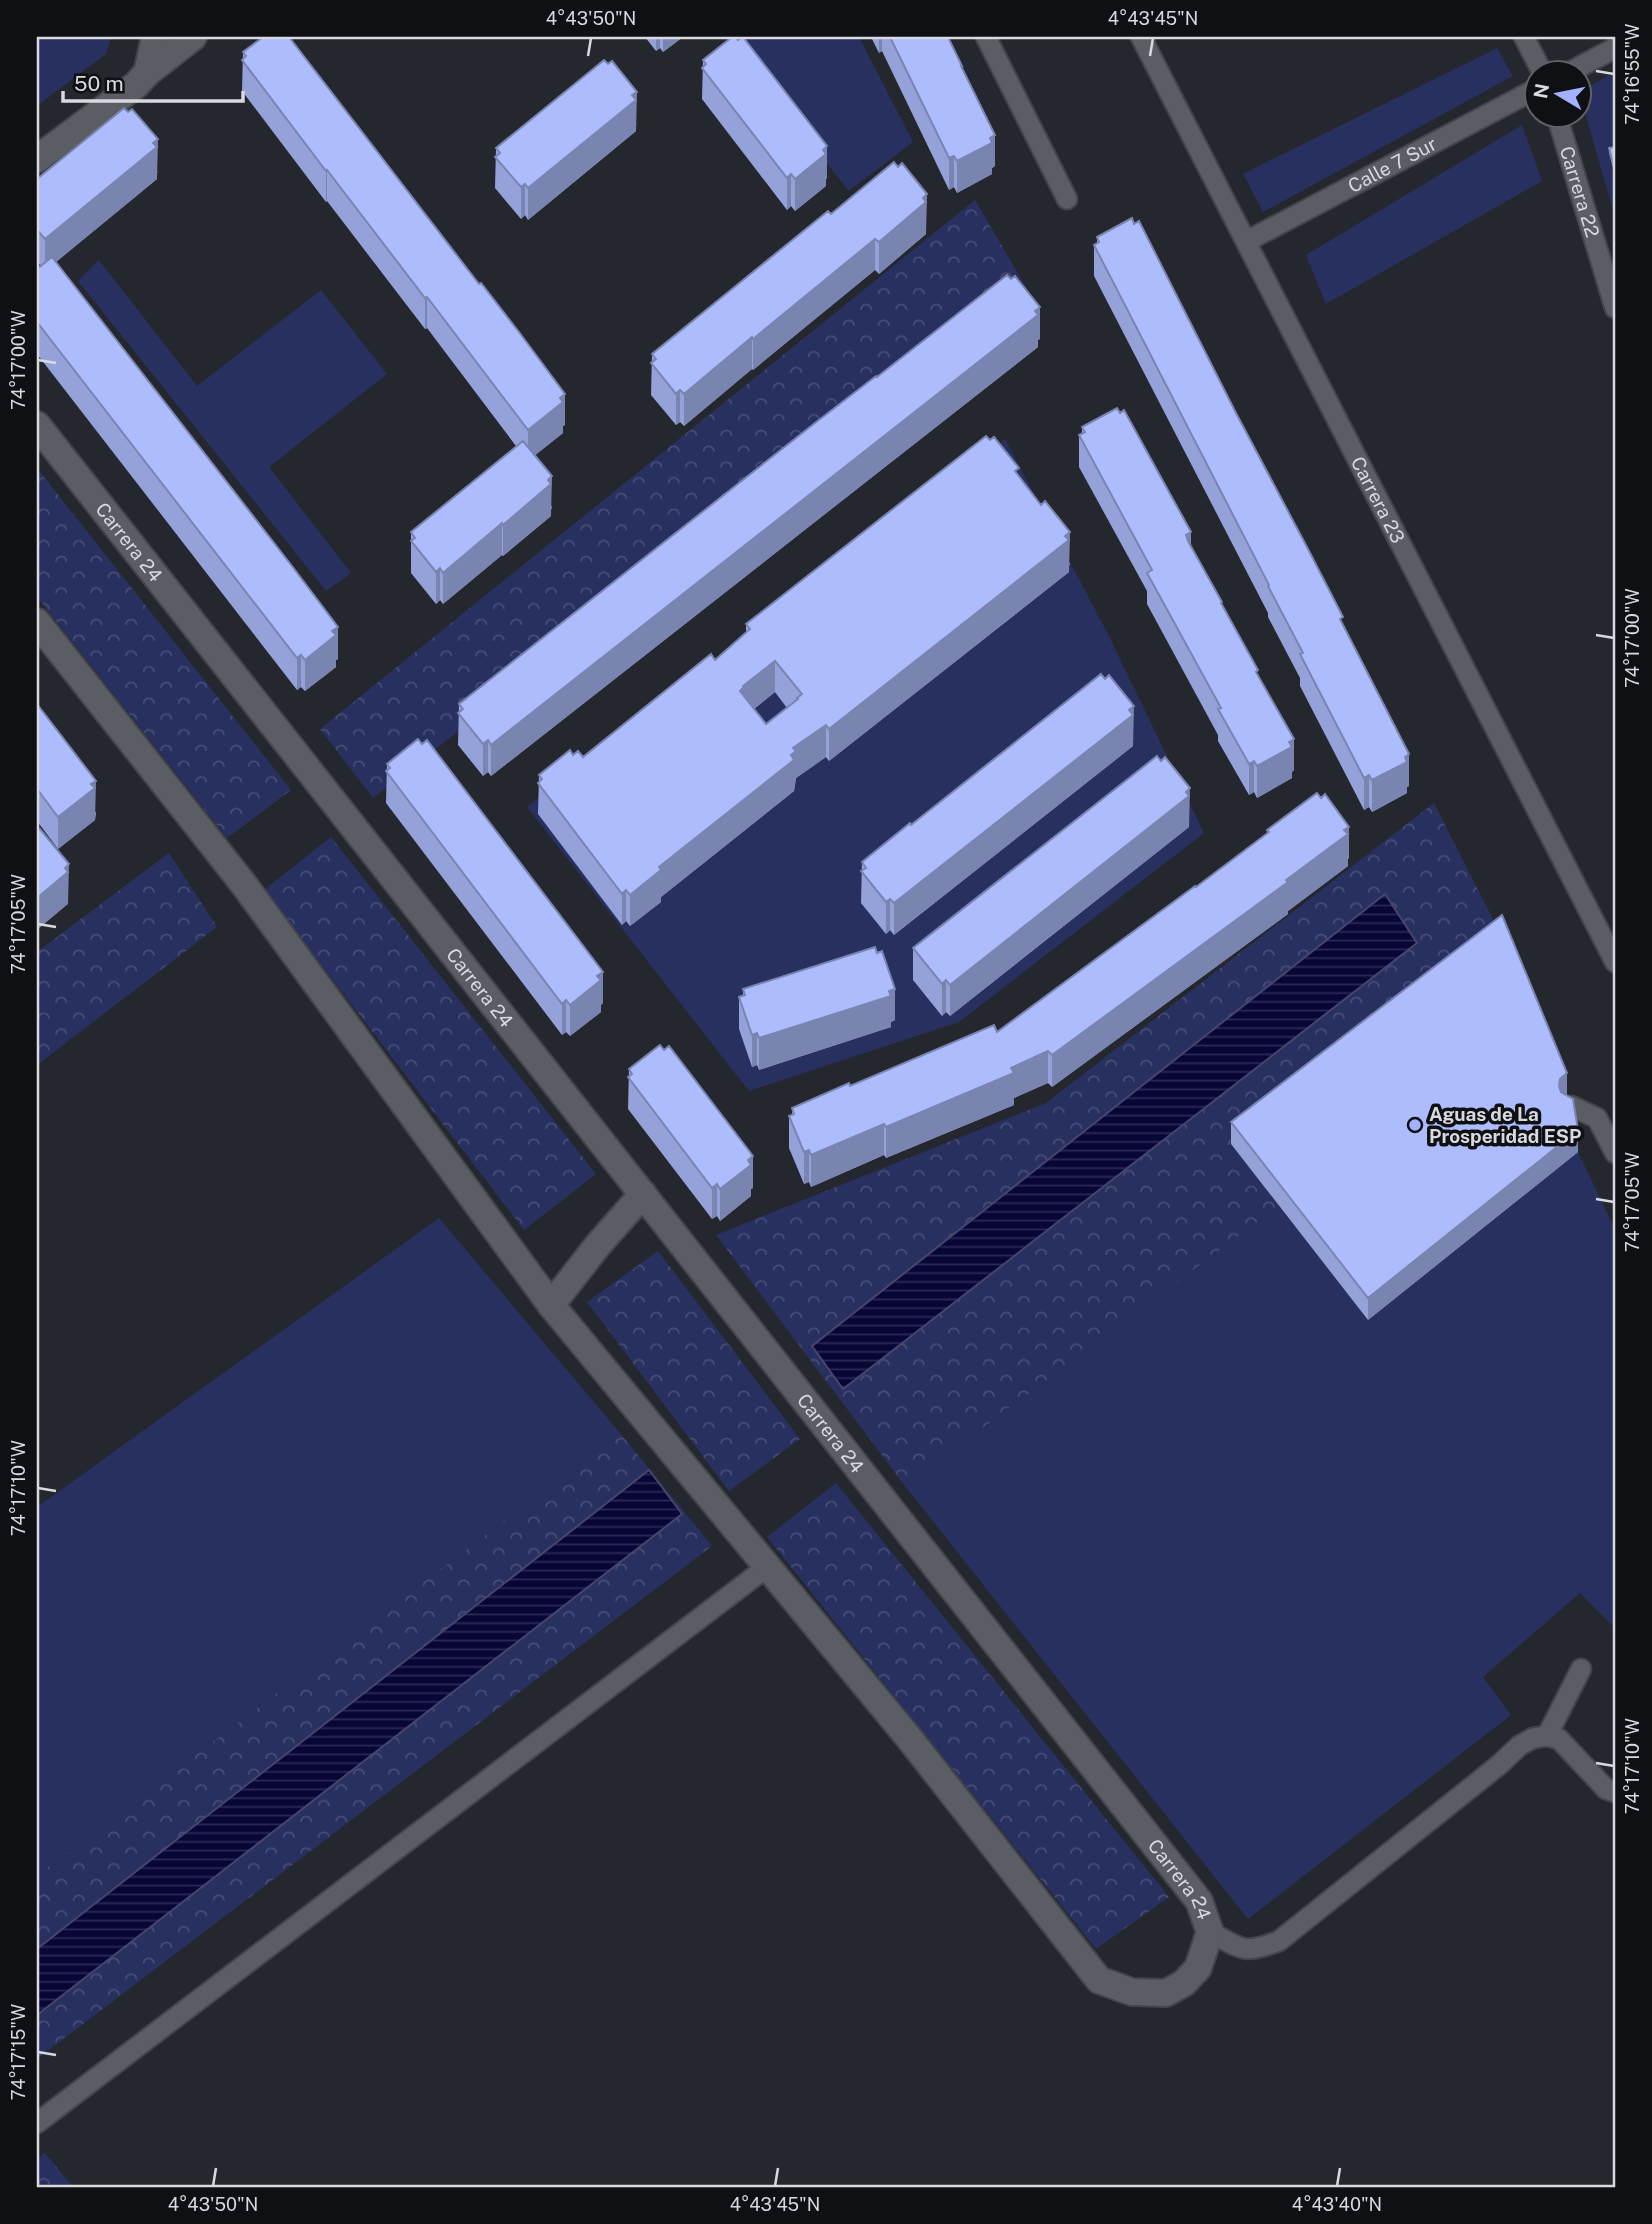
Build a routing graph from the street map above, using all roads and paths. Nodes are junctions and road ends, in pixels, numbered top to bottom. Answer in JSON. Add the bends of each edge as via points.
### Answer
{"nodes":[{"id":1,"x":156,"y":37,"type":"edge"},
{"id":2,"x":193,"y":37,"type":"edge"},
{"id":3,"x":986,"y":37,"type":"edge"},
{"id":4,"x":1141,"y":37,"type":"edge"},
{"id":5,"x":1524,"y":37,"type":"edge"},
{"id":6,"x":1615,"y":48,"type":"edge"},
{"id":7,"x":1536,"y":60,"type":"edge"},
{"id":8,"x":1592,"y":60,"type":"edge"},
{"id":9,"x":147,"y":73,"type":"junction"},
{"id":10,"x":1522,"y":96,"type":"edge"},
{"id":11,"x":1561,"y":130,"type":"edge"},
{"id":12,"x":37,"y":159,"type":"edge"},
{"id":13,"x":1067,"y":199,"type":"dead end"},
{"id":14,"x":1247,"y":241,"type":"junction"},
{"id":15,"x":1615,"y":308,"type":"edge"},
{"id":16,"x":37,"y":425,"type":"edge"},
{"id":17,"x":37,"y":622,"type":"edge"},
{"id":18,"x":1615,"y":962,"type":"edge"},
{"id":19,"x":1572,"y":1106,"type":"edge"},
{"id":20,"x":1615,"y":1153,"type":"edge"},
{"id":21,"x":643,"y":1194,"type":"junction"},
{"id":22,"x":551,"y":1305,"type":"junction"},
{"id":23,"x":768,"y":1567,"type":"junction"},
{"id":24,"x":1581,"y":1669,"type":"dead end"},
{"id":25,"x":1547,"y":1736,"type":"junction"},
{"id":26,"x":1615,"y":1792,"type":"edge"},
{"id":27,"x":1210,"y":1932,"type":"junction"},
{"id":28,"x":37,"y":2123,"type":"edge"}],
"edges":[{"from":1,"to":9,"type":"street"},
{"from":2,"to":9,"type":"street"},
{"from":3,"to":13,"type":"street"},
{"from":4,"to":14,"type":"street","name":"Carrera 23"},
{"from":5,"to":7,"type":"street"},
{"from":6,"to":8,"type":"street"},
{"from":9,"to":12,"type":"street"},
{"from":10,"to":14,"type":"street","name":"Calle 7 Sur"},
{"from":11,"to":15,"type":"street","name":"Carrera 22"},
{"from":14,"to":18,"type":"street","name":"Carrera 23"},
{"from":16,"to":21,"type":"street","name":"Carrera 24"},
{"from":17,"to":22,"type":"street","name":"Carrera 24","via":[[245,886]]},
{"from":19,"to":20,"type":"street","via":[[1597,1118]]},
{"from":21,"to":22,"type":"street"},
{"from":21,"to":27,"type":"street","name":"Carrera 24","via":[[1199,1901]]},
{"from":22,"to":23,"type":"street","name":"Carrera 24"},
{"from":23,"to":27,"type":"street","name":"Carrera 24","via":[[1098,1980],[1132,1993],[1166,1993],[1198,1968]]},
{"from":23,"to":28,"type":"street"},
{"from":24,"to":25,"type":"street"},
{"from":25,"to":26,"type":"street","via":[[1559,1739],[1606,1789]]},
{"from":25,"to":27,"type":"street","via":[[1519,1746],[1279,1941],[1255,1950],[1238,1947]]}]}
